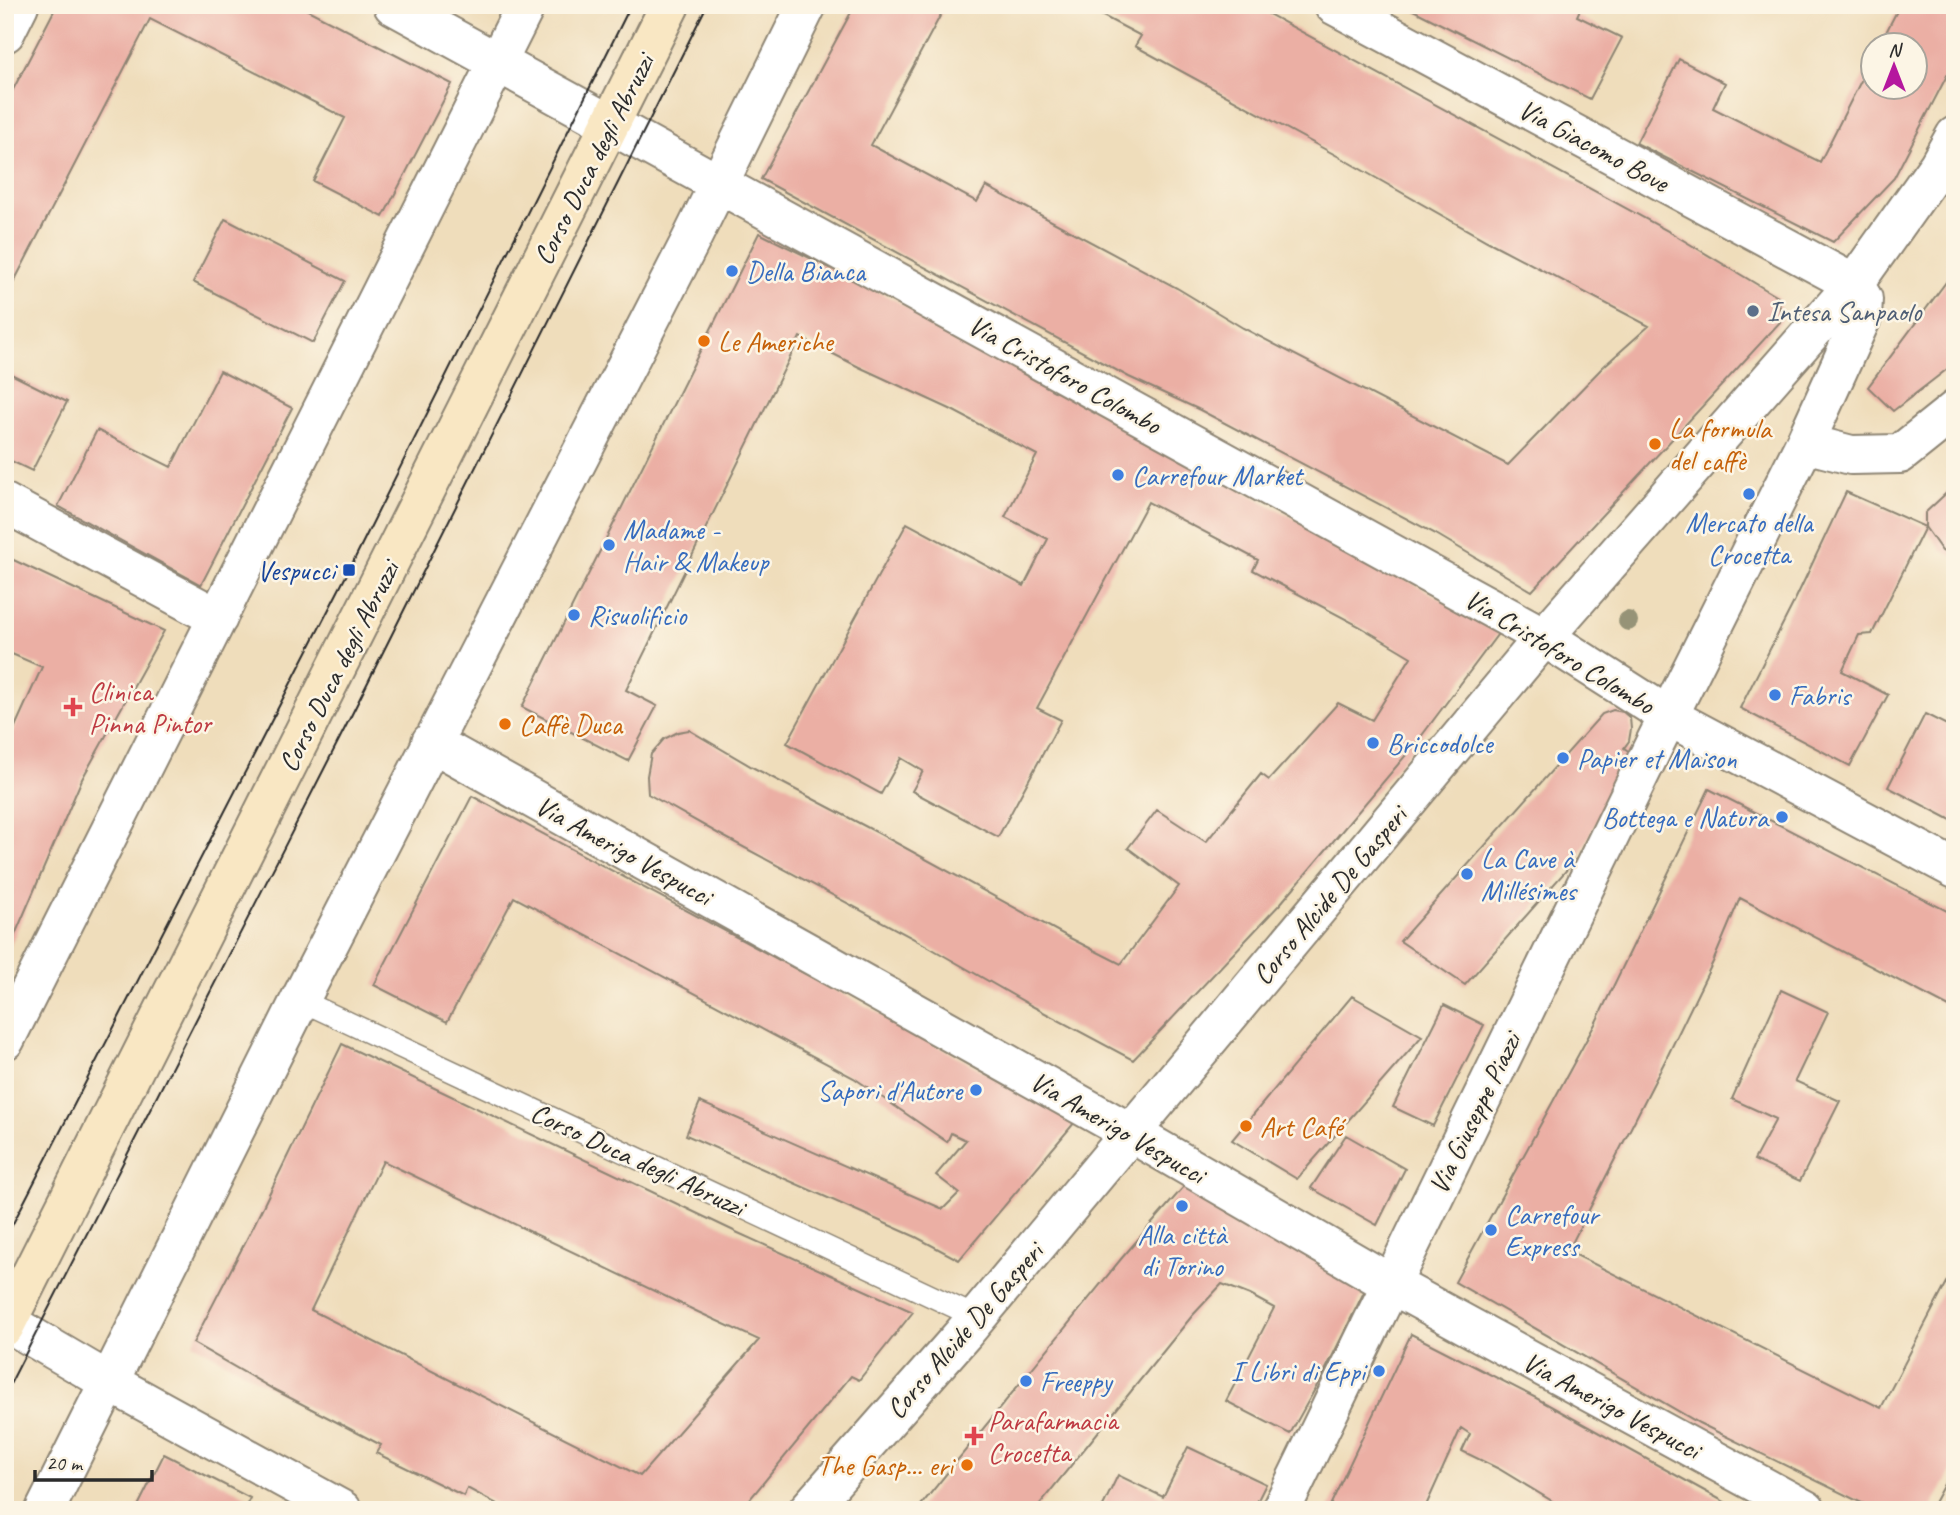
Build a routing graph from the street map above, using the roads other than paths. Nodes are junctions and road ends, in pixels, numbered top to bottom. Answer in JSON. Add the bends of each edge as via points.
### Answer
{"nodes":[{"id":1,"x":19,"y":5,"type":"edge"},
{"id":2,"x":393,"y":5,"type":"edge"},
{"id":3,"x":526,"y":5,"type":"edge"},
{"id":4,"x":670,"y":5,"type":"edge"},
{"id":5,"x":807,"y":5,"type":"edge"},
{"id":6,"x":1334,"y":5,"type":"edge"},
{"id":7,"x":5,"y":33,"type":"edge"},
{"id":8,"x":499,"y":62,"type":"junction"},
{"id":9,"x":611,"y":124,"type":"junction"},
{"id":10,"x":1955,"y":136,"type":"edge"},
{"id":11,"x":719,"y":183,"type":"junction"},
{"id":12,"x":1854,"y":284,"type":"junction"},
{"id":13,"x":1955,"y":410,"type":"edge"},
{"id":14,"x":1805,"y":443,"type":"junction"},
{"id":15,"x":5,"y":503,"type":"edge"},
{"id":16,"x":218,"y":618,"type":"junction"},
{"id":17,"x":1544,"y":637,"type":"junction"},
{"id":18,"x":1668,"y":716,"type":"junction"},
{"id":19,"x":431,"y":742,"type":"junction"},
{"id":20,"x":1955,"y":869,"type":"edge"},
{"id":21,"x":300,"y":1000,"type":"junction"},
{"id":22,"x":5,"y":1041,"type":"edge"},
{"id":23,"x":1131,"y":1133,"type":"junction"},
{"id":24,"x":1391,"y":1284,"type":"junction"},
{"id":25,"x":976,"y":1317,"type":"junction"},
{"id":26,"x":6,"y":1323,"type":"edge"},
{"id":27,"x":109,"y":1382,"type":"junction"},
{"id":28,"x":46,"y":1510,"type":"edge"},
{"id":29,"x":342,"y":1510,"type":"edge"},
{"id":30,"x":808,"y":1510,"type":"edge"},
{"id":31,"x":1281,"y":1510,"type":"edge"},
{"id":32,"x":1806,"y":1510,"type":"edge"}],
"edges":[{"from":1,"to":7,"type":"street"},
{"from":2,"to":8,"type":"street","name":"Via Cristoforo Colombo"},
{"from":3,"to":8,"type":"street"},
{"from":4,"to":9,"type":"main road","name":"Corso Duca degli Abruzzi"},
{"from":5,"to":11,"type":"street"},
{"from":6,"to":12,"type":"street","name":"Via Giacomo Bove"},
{"from":8,"to":9,"type":"street","name":"Via Cristoforo Colombo"},
{"from":8,"to":16,"type":"street"},
{"from":9,"to":11,"type":"street","name":"Via Cristoforo Colombo"},
{"from":9,"to":26,"type":"main road","name":"Corso Duca degli Abruzzi"},
{"from":10,"to":12,"type":"street","name":"Corso Alcide De Gasperi"},
{"from":11,"to":17,"type":"street","name":"Via Cristoforo Colombo"},
{"from":11,"to":19,"type":"street"},
{"from":12,"to":14,"type":"street","via":[[1863,299],[1862,317]]},
{"from":12,"to":17,"type":"street","name":"Corso Alcide De Gasperi"},
{"from":13,"to":14,"type":"street","via":[[1900,454],[1851,455]]},
{"from":14,"to":18,"type":"street"},
{"from":15,"to":16,"type":"street"},
{"from":16,"to":22,"type":"street"},
{"from":17,"to":18,"type":"street","name":"Via Cristoforo Colombo"},
{"from":17,"to":23,"type":"street","name":"Corso Alcide De Gasperi"},
{"from":18,"to":20,"type":"street","name":"Via Cristoforo Colombo"},
{"from":18,"to":24,"type":"street","name":"Via Giuseppe Piazzi"},
{"from":19,"to":21,"type":"street"},
{"from":19,"to":23,"type":"street","name":"Via Amerigo Vespucci"},
{"from":21,"to":25,"type":"lane","name":"Corso Duca degli Abruzzi"},
{"from":21,"to":27,"type":"street"},
{"from":23,"to":24,"type":"street","name":"Via Amerigo Vespucci"},
{"from":23,"to":25,"type":"street","name":"Corso Alcide De Gasperi"},
{"from":24,"to":31,"type":"street","name":"Via Giuseppe Piazzi"},
{"from":24,"to":32,"type":"street","name":"Via Amerigo Vespucci"},
{"from":25,"to":30,"type":"street","name":"Corso Alcide De Gasperi"},
{"from":26,"to":27,"type":"street"},
{"from":27,"to":28,"type":"street"},
{"from":27,"to":29,"type":"street"}]}
